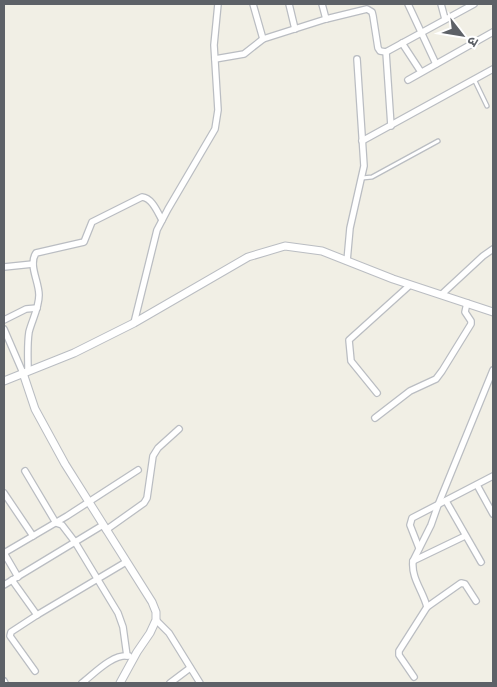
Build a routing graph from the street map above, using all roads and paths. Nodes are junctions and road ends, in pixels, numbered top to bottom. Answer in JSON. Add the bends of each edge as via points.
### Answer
{"nodes":[{"id":1,"x":218,"y":4,"type":"edge"},
{"id":2,"x":253,"y":4,"type":"edge"},
{"id":3,"x":289,"y":4,"type":"edge"},
{"id":4,"x":322,"y":4,"type":"edge"},
{"id":5,"x":408,"y":4,"type":"edge"},
{"id":6,"x":441,"y":4,"type":"edge"},
{"id":7,"x":474,"y":4,"type":"edge"},
{"id":8,"x":467,"y":6,"type":"edge"},
{"id":9,"x":326,"y":19,"type":"junction"},
{"id":10,"x":445,"y":19,"type":"junction"},
{"id":11,"x":295,"y":29,"type":"junction"},
{"id":12,"x":493,"y":32,"type":"edge"},
{"id":13,"x":421,"y":33,"type":"junction"},
{"id":14,"x":263,"y":39,"type":"junction"},
{"id":15,"x":402,"y":43,"type":"junction"},
{"id":16,"x":386,"y":52,"type":"junction"},
{"id":17,"x":215,"y":59,"type":"junction"},
{"id":18,"x":357,"y":59,"type":"dead end"},
{"id":19,"x":436,"y":64,"type":"junction"},
{"id":20,"x":493,"y":69,"type":"edge"},
{"id":21,"x":421,"y":72,"type":"junction"},
{"id":22,"x":474,"y":79,"type":"junction"},
{"id":23,"x":408,"y":80,"type":"dead end"},
{"id":24,"x":487,"y":106,"type":"dead end"},
{"id":25,"x":391,"y":126,"type":"junction"},
{"id":26,"x":362,"y":141,"type":"junction"},
{"id":27,"x":438,"y":141,"type":"dead end"},
{"id":28,"x":362,"y":178,"type":"junction"},
{"id":29,"x":162,"y":220,"type":"junction"},
{"id":30,"x":493,"y":248,"type":"edge"},
{"id":31,"x":347,"y":260,"type":"junction"},
{"id":32,"x":33,"y":264,"type":"junction"},
{"id":33,"x":4,"y":267,"type":"edge"},
{"id":34,"x":410,"y":285,"type":"junction"},
{"id":35,"x":442,"y":294,"type":"junction"},
{"id":36,"x":467,"y":303,"type":"junction"},
{"id":37,"x":37,"y":308,"type":"junction"},
{"id":38,"x":493,"y":312,"type":"edge"},
{"id":39,"x":4,"y":320,"type":"edge"},
{"id":40,"x":134,"y":323,"type":"junction"},
{"id":41,"x":4,"y":329,"type":"edge"},
{"id":42,"x":493,"y":370,"type":"edge"},
{"id":43,"x":25,"y":372,"type":"junction"},
{"id":44,"x":4,"y":381,"type":"edge"},
{"id":45,"x":377,"y":393,"type":"dead end"},
{"id":46,"x":375,"y":418,"type":"dead end"},
{"id":47,"x":179,"y":429,"type":"dead end"},
{"id":48,"x":138,"y":470,"type":"dead end"},
{"id":49,"x":25,"y":471,"type":"dead end"},
{"id":50,"x":493,"y":476,"type":"edge"},
{"id":51,"x":477,"y":485,"type":"junction"},
{"id":52,"x":4,"y":493,"type":"edge"},
{"id":53,"x":446,"y":500,"type":"junction"},
{"id":54,"x":90,"y":502,"type":"junction"},
{"id":55,"x":438,"y":505,"type":"junction"},
{"id":56,"x":493,"y":514,"type":"edge"},
{"id":57,"x":56,"y":523,"type":"junction"},
{"id":58,"x":104,"y":528,"type":"junction"},
{"id":59,"x":33,"y":536,"type":"junction"},
{"id":60,"x":465,"y":536,"type":"junction"},
{"id":61,"x":75,"y":542,"type":"junction"},
{"id":62,"x":419,"y":548,"type":"junction"},
{"id":63,"x":4,"y":553,"type":"edge"},
{"id":64,"x":413,"y":561,"type":"junction"},
{"id":65,"x":126,"y":562,"type":"junction"},
{"id":66,"x":481,"y":562,"type":"dead end"},
{"id":67,"x":15,"y":578,"type":"junction"},
{"id":68,"x":98,"y":580,"type":"junction"},
{"id":69,"x":4,"y":585,"type":"edge"},
{"id":70,"x":476,"y":601,"type":"dead end"},
{"id":71,"x":427,"y":607,"type":"junction"},
{"id":72,"x":36,"y":615,"type":"junction"},
{"id":73,"x":156,"y":620,"type":"junction"},
{"id":74,"x":130,"y":656,"type":"junction"},
{"id":75,"x":190,"y":668,"type":"junction"},
{"id":76,"x":36,"y":671,"type":"dead end"},
{"id":77,"x":414,"y":677,"type":"dead end"},
{"id":78,"x":82,"y":683,"type":"edge"},
{"id":79,"x":120,"y":683,"type":"edge"},
{"id":80,"x":170,"y":683,"type":"edge"},
{"id":81,"x":200,"y":683,"type":"edge"}],
"edges":[{"from":1,"to":17,"type":"street"},
{"from":2,"to":14,"type":"street"},
{"from":3,"to":11,"type":"street"},
{"from":4,"to":9,"type":"street"},
{"from":5,"to":13,"type":"street"},
{"from":6,"to":10,"type":"street"},
{"from":7,"to":8,"type":"street"},
{"from":8,"to":10,"type":"street"},
{"from":9,"to":11,"type":"street"},
{"from":9,"to":16,"type":"street","via":[[370,9],[378,48]]},
{"from":10,"to":13,"type":"street"},
{"from":11,"to":14,"type":"street"},
{"from":12,"to":19,"type":"street"},
{"from":13,"to":15,"type":"street"},
{"from":13,"to":19,"type":"street"},
{"from":14,"to":17,"type":"street","via":[[244,54]]},
{"from":15,"to":16,"type":"street"},
{"from":15,"to":21,"type":"street"},
{"from":16,"to":25,"type":"street"},
{"from":17,"to":29,"type":"street","via":[[218,110],[215,129]]},
{"from":18,"to":26,"type":"street"},
{"from":19,"to":21,"type":"street"},
{"from":20,"to":22,"type":"street"},
{"from":21,"to":23,"type":"street"},
{"from":22,"to":24,"type":"lane"},
{"from":22,"to":25,"type":"street"},
{"from":25,"to":26,"type":"street"},
{"from":26,"to":28,"type":"street"},
{"from":27,"to":28,"type":"lane","via":[[372,177]]},
{"from":28,"to":31,"type":"street","via":[[350,228]]},
{"from":29,"to":32,"type":"street","via":[[148,198],[138,198],[92,222],[84,242],[38,251]]},
{"from":29,"to":40,"type":"street"},
{"from":30,"to":35,"type":"street"},
{"from":31,"to":34,"type":"street"},
{"from":31,"to":40,"type":"street","via":[[322,251],[285,246],[266,250],[248,257]]},
{"from":32,"to":33,"type":"street"},
{"from":32,"to":37,"type":"street","via":[[39,289]]},
{"from":34,"to":35,"type":"street"},
{"from":34,"to":45,"type":"street","via":[[349,340],[353,364]]},
{"from":35,"to":36,"type":"street"},
{"from":36,"to":38,"type":"street"},
{"from":36,"to":46,"type":"street","via":[[465,312],[470,324],[439,376],[410,391]]},
{"from":37,"to":39,"type":"street","via":[[26,309]]},
{"from":37,"to":43,"type":"street","via":[[28,338]]},
{"from":40,"to":43,"type":"street","via":[[74,353]]},
{"from":41,"to":43,"type":"street"},
{"from":42,"to":55,"type":"street"},
{"from":43,"to":44,"type":"street"},
{"from":43,"to":54,"type":"street","via":[[35,409]]},
{"from":47,"to":58,"type":"street","via":[[153,456],[144,504]]},
{"from":48,"to":54,"type":"street"},
{"from":49,"to":57,"type":"street"},
{"from":50,"to":51,"type":"street"},
{"from":51,"to":53,"type":"street"},
{"from":51,"to":56,"type":"street"},
{"from":52,"to":59,"type":"street"},
{"from":53,"to":55,"type":"street"},
{"from":53,"to":60,"type":"street"},
{"from":54,"to":57,"type":"street"},
{"from":54,"to":58,"type":"street"},
{"from":55,"to":62,"type":"street"},
{"from":55,"to":62,"type":"street","via":[[412,518],[409,523]]},
{"from":57,"to":59,"type":"street"},
{"from":57,"to":61,"type":"street","via":[[62,525]]},
{"from":58,"to":61,"type":"street"},
{"from":58,"to":65,"type":"street"},
{"from":59,"to":63,"type":"street"},
{"from":60,"to":64,"type":"street"},
{"from":60,"to":66,"type":"street"},
{"from":61,"to":67,"type":"street"},
{"from":61,"to":68,"type":"street"},
{"from":62,"to":64,"type":"street"},
{"from":63,"to":67,"type":"street"},
{"from":64,"to":71,"type":"street","via":[[415,579]]},
{"from":65,"to":68,"type":"street"},
{"from":65,"to":73,"type":"street","via":[[152,602]]},
{"from":67,"to":69,"type":"street"},
{"from":67,"to":72,"type":"street"},
{"from":68,"to":72,"type":"street"},
{"from":68,"to":74,"type":"street","via":[[121,620]]},
{"from":70,"to":71,"type":"street","via":[[461,583]]},
{"from":71,"to":77,"type":"street","via":[[399,651]]},
{"from":72,"to":76,"type":"street","via":[[10,634]]},
{"from":73,"to":74,"type":"street","via":[[150,633]]},
{"from":73,"to":75,"type":"street","via":[[169,633]]},
{"from":74,"to":78,"type":"street","via":[[114,659]]},
{"from":74,"to":79,"type":"street"},
{"from":75,"to":80,"type":"street"},
{"from":75,"to":81,"type":"street"}]}
